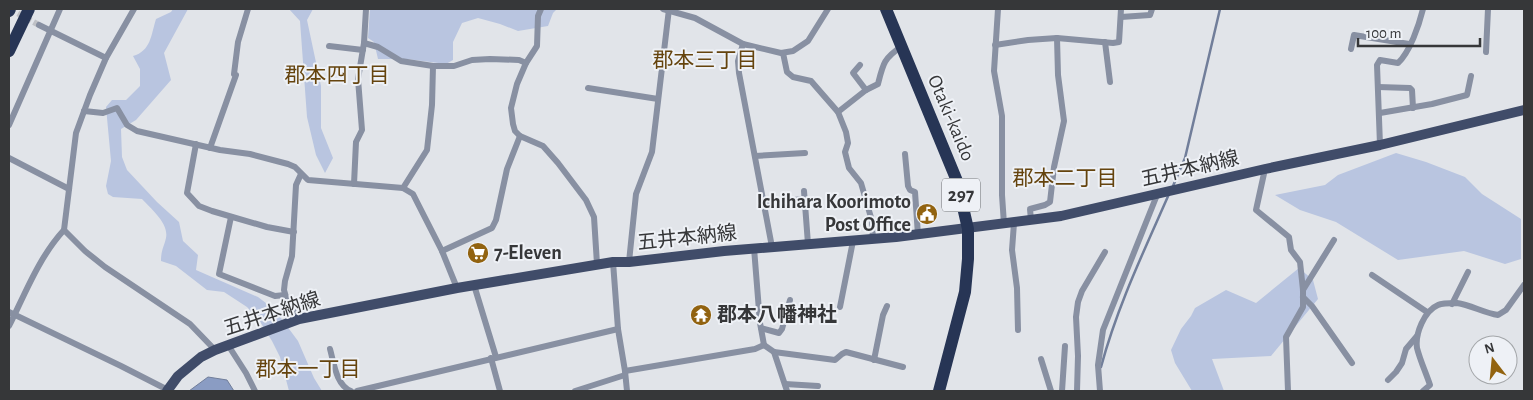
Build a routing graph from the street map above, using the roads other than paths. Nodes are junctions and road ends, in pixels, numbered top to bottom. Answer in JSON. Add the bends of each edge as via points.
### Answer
{"nodes":[{"id":1,"x":29,"y":9,"type":"edge"},
{"id":2,"x":60,"y":9,"type":"edge"},
{"id":3,"x":134,"y":9,"type":"edge"},
{"id":4,"x":248,"y":9,"type":"edge"},
{"id":5,"x":366,"y":9,"type":"edge"},
{"id":6,"x":541,"y":9,"type":"edge"},
{"id":7,"x":667,"y":9,"type":"edge"},
{"id":8,"x":828,"y":9,"type":"edge"},
{"id":9,"x":886,"y":9,"type":"edge"},
{"id":10,"x":998,"y":9,"type":"edge"},
{"id":11,"x":1121,"y":9,"type":"edge"},
{"id":12,"x":1152,"y":9,"type":"edge"},
{"id":13,"x":1423,"y":9,"type":"edge"},
{"id":14,"x":1488,"y":9,"type":"edge"},
{"id":15,"x":1121,"y":17,"type":"junction"},
{"id":16,"x":40,"y":25,"type":"tunnel mouth"},
{"id":17,"x":50,"y":31,"type":"junction"},
{"id":18,"x":1057,"y":38,"type":"junction"},
{"id":19,"x":1105,"y":42,"type":"junction"},
{"id":20,"x":364,"y":43,"type":"junction"},
{"id":21,"x":743,"y":44,"type":"junction"},
{"id":22,"x":1409,"y":44,"type":"junction"},
{"id":23,"x":995,"y":45,"type":"junction"},
{"id":24,"x":330,"y":46,"type":"dead end"},
{"id":25,"x":902,"y":47,"type":"junction"},
{"id":26,"x":1351,"y":49,"type":"dead end"},
{"id":27,"x":363,"y":50,"type":"junction"},
{"id":28,"x":9,"y":51,"type":"edge"},
{"id":29,"x":1486,"y":52,"type":"dead end"},
{"id":30,"x":783,"y":53,"type":"junction"},
{"id":31,"x":106,"y":58,"type":"junction"},
{"id":32,"x":526,"y":63,"type":"junction"},
{"id":33,"x":860,"y":65,"type":"dead end"},
{"id":34,"x":433,"y":66,"type":"junction"},
{"id":35,"x":1471,"y":76,"type":"dead end"},
{"id":36,"x":1110,"y":82,"type":"dead end"},
{"id":37,"x":1378,"y":87,"type":"junction"},
{"id":38,"x":588,"y":88,"type":"dead end"},
{"id":39,"x":866,"y":90,"type":"junction"},
{"id":40,"x":658,"y":99,"type":"junction"},
{"id":41,"x":1413,"y":108,"type":"junction"},
{"id":42,"x":1524,"y":110,"type":"edge"},
{"id":43,"x":84,"y":112,"type":"junction"},
{"id":44,"x":838,"y":112,"type":"junction"},
{"id":45,"x":1380,"y":113,"type":"junction"},
{"id":46,"x":9,"y":125,"type":"edge"},
{"id":47,"x":520,"y":136,"type":"junction"},
{"id":48,"x":196,"y":144,"type":"junction"},
{"id":49,"x":1380,"y":145,"type":"junction"},
{"id":50,"x":210,"y":148,"type":"junction"},
{"id":51,"x":805,"y":153,"type":"dead end"},
{"id":52,"x":905,"y":154,"type":"dead end"},
{"id":53,"x":755,"y":156,"type":"junction"},
{"id":54,"x":9,"y":158,"type":"edge"},
{"id":55,"x":1265,"y":169,"type":"junction"},
{"id":56,"x":301,"y":174,"type":"junction"},
{"id":57,"x":354,"y":184,"type":"junction"},
{"id":58,"x":403,"y":188,"type":"junction"},
{"id":59,"x":69,"y":189,"type":"junction"},
{"id":60,"x":804,"y":192,"type":"dead end"},
{"id":61,"x":1157,"y":195,"type":"junction"},
{"id":62,"x":804,"y":199,"type":"junction"},
{"id":63,"x":763,"y":203,"type":"junction"},
{"id":64,"x":231,"y":217,"type":"junction"},
{"id":65,"x":1031,"y":220,"type":"junction"},
{"id":66,"x":1014,"y":223,"type":"junction"},
{"id":67,"x":1004,"y":224,"type":"junction"},
{"id":68,"x":968,"y":229,"type":"junction"},
{"id":69,"x":64,"y":230,"type":"junction"},
{"id":70,"x":294,"y":232,"type":"junction"},
{"id":71,"x":918,"y":234,"type":"junction"},
{"id":72,"x":873,"y":240,"type":"junction"},
{"id":73,"x":1334,"y":240,"type":"dead end"},
{"id":74,"x":853,"y":241,"type":"junction"},
{"id":75,"x":808,"y":244,"type":"junction"},
{"id":76,"x":772,"y":247,"type":"junction"},
{"id":77,"x":754,"y":248,"type":"junction"},
{"id":78,"x":442,"y":251,"type":"junction"},
{"id":79,"x":1105,"y":252,"type":"dead end"},
{"id":80,"x":613,"y":262,"type":"junction"},
{"id":81,"x":629,"y":262,"type":"junction"},
{"id":82,"x":597,"y":264,"type":"junction"},
{"id":83,"x":1468,"y":272,"type":"dead end"},
{"id":84,"x":1372,"y":275,"type":"dead end"},
{"id":85,"x":1524,"y":284,"type":"edge"},
{"id":86,"x":474,"y":285,"type":"junction"},
{"id":87,"x":457,"y":288,"type":"junction"},
{"id":88,"x":1303,"y":293,"type":"junction"},
{"id":89,"x":285,"y":295,"type":"junction"},
{"id":90,"x":790,"y":300,"type":"dead end"},
{"id":91,"x":1452,"y":304,"type":"junction"},
{"id":92,"x":887,"y":306,"type":"dead end"},
{"id":93,"x":840,"y":307,"type":"dead end"},
{"id":94,"x":1428,"y":312,"type":"junction"},
{"id":95,"x":12,"y":314,"type":"edge"},
{"id":96,"x":299,"y":319,"type":"junction"},
{"id":97,"x":9,"y":326,"type":"edge"},
{"id":98,"x":761,"y":328,"type":"junction"},
{"id":99,"x":618,"y":329,"type":"junction"},
{"id":100,"x":1018,"y":330,"type":"dead end"},
{"id":101,"x":1417,"y":336,"type":"junction"},
{"id":102,"x":228,"y":345,"type":"junction"},
{"id":103,"x":764,"y":345,"type":"junction"},
{"id":104,"x":1065,"y":346,"type":"dead end"},
{"id":105,"x":330,"y":349,"type":"dead end"},
{"id":106,"x":215,"y":350,"type":"junction"},
{"id":107,"x":774,"y":352,"type":"junction"},
{"id":108,"x":493,"y":358,"type":"junction"},
{"id":109,"x":1041,"y":359,"type":"dead end"},
{"id":110,"x":874,"y":360,"type":"junction"},
{"id":111,"x":1352,"y":363,"type":"dead end"},
{"id":112,"x":903,"y":367,"type":"dead end"},
{"id":113,"x":625,"y":373,"type":"junction"},
{"id":114,"x":1388,"y":380,"type":"dead end"},
{"id":115,"x":785,"y":384,"type":"junction"},
{"id":116,"x":818,"y":386,"type":"dead end"},
{"id":117,"x":369,"y":390,"type":"edge"},
{"id":118,"x":167,"y":391,"type":"edge"},
{"id":119,"x":254,"y":391,"type":"edge"},
{"id":120,"x":351,"y":391,"type":"edge"},
{"id":121,"x":357,"y":391,"type":"edge"},
{"id":122,"x":500,"y":391,"type":"edge"},
{"id":123,"x":575,"y":391,"type":"edge"},
{"id":124,"x":627,"y":391,"type":"edge"},
{"id":125,"x":787,"y":391,"type":"edge"},
{"id":126,"x":939,"y":391,"type":"edge"},
{"id":127,"x":1051,"y":391,"type":"edge"},
{"id":128,"x":1062,"y":391,"type":"edge"},
{"id":129,"x":1078,"y":391,"type":"edge"},
{"id":130,"x":1100,"y":391,"type":"edge"},
{"id":131,"x":1288,"y":391,"type":"edge"},
{"id":132,"x":1423,"y":391,"type":"edge"}],
"edges":[{"from":1,"to":28,"type":"highway"},
{"from":2,"to":17,"type":"street"},
{"from":3,"to":31,"type":"street"},
{"from":4,"to":50,"type":"street","via":[[238,42],[235,74]]},
{"from":5,"to":20,"type":"street"},
{"from":6,"to":32,"type":"street","via":[[536,46]]},
{"from":7,"to":21,"type":"street","via":[[695,18]]},
{"from":7,"to":40,"type":"street"},
{"from":8,"to":30,"type":"street","via":[[808,41],[799,49]]},
{"from":9,"to":25,"type":"highway","name":"Otaki-kaido","number":"297"},
{"from":10,"to":23,"type":"street"},
{"from":11,"to":15,"type":"street"},
{"from":12,"to":15,"type":"street","via":[[1150,15]]},
{"from":13,"to":22,"type":"street"},
{"from":14,"to":29,"type":"street"},
{"from":15,"to":19,"type":"street","via":[[1119,42]]},
{"from":16,"to":17,"type":"street"},
{"from":17,"to":31,"type":"street"},
{"from":17,"to":46,"type":"street"},
{"from":18,"to":19,"type":"street"},
{"from":18,"to":23,"type":"street"},
{"from":18,"to":65,"type":"street","via":[[1064,121],[1050,202],[1030,209]]},
{"from":19,"to":36,"type":"street"},
{"from":20,"to":27,"type":"street"},
{"from":20,"to":34,"type":"street","via":[[378,47],[401,61]]},
{"from":21,"to":30,"type":"street"},
{"from":21,"to":53,"type":"street","via":[[738,73]]},
{"from":22,"to":26,"type":"street","via":[[1354,35]]},
{"from":22,"to":37,"type":"street","via":[[1398,63],[1378,62]]},
{"from":23,"to":67,"type":"street","via":[[994,71],[1002,116]]},
{"from":24,"to":27,"type":"street"},
{"from":25,"to":39,"type":"street","via":[[883,62],[878,84]]},
{"from":25,"to":68,"type":"highway","name":"Otaki-kaido","number":"297","via":[[957,181]]},
{"from":27,"to":57,"type":"street","via":[[358,79],[362,130],[356,142]]},
{"from":30,"to":44,"type":"street","via":[[787,72],[793,78],[811,81]]},
{"from":31,"to":43,"type":"street"},
{"from":32,"to":34,"type":"street","via":[[490,59],[454,66]]},
{"from":32,"to":47,"type":"street","via":[[511,108],[515,131]]},
{"from":33,"to":39,"type":"street","via":[[853,73]]},
{"from":34,"to":58,"type":"street","via":[[427,150]]},
{"from":35,"to":41,"type":"street","via":[[1467,95]]},
{"from":37,"to":41,"type":"street","via":[[1410,88]]},
{"from":37,"to":45,"type":"street"},
{"from":38,"to":40,"type":"street"},
{"from":39,"to":44,"type":"street"},
{"from":40,"to":81,"type":"street","via":[[652,152],[634,202]]},
{"from":41,"to":45,"type":"street"},
{"from":42,"to":49,"type":"main road","name":"五井本納線"},
{"from":43,"to":48,"type":"street","via":[[103,113],[117,108],[127,125],[137,130]]},
{"from":43,"to":59,"type":"street","via":[[76,133]]},
{"from":44,"to":72,"type":"street","via":[[846,132],[848,143],[845,152],[849,168],[861,183],[872,221]]},
{"from":45,"to":49,"type":"street"},
{"from":47,"to":78,"type":"street","via":[[507,169],[492,228]]},
{"from":47,"to":82,"type":"street","via":[[543,146],[586,200],[594,217]]},
{"from":48,"to":50,"type":"street"},
{"from":48,"to":64,"type":"street","via":[[187,193],[199,206]]},
{"from":49,"to":55,"type":"main road","name":"五井本納線"},
{"from":50,"to":56,"type":"street","via":[[288,164]]},
{"from":51,"to":53,"type":"street"},
{"from":52,"to":71,"type":"street","via":[[908,186],[915,192]]},
{"from":53,"to":63,"type":"street"},
{"from":54,"to":59,"type":"street"},
{"from":55,"to":61,"type":"main road","name":"五井本納線"},
{"from":55,"to":88,"type":"street","via":[[1256,210],[1289,237],[1291,250],[1300,262]]},
{"from":56,"to":57,"type":"street","via":[[308,180]]},
{"from":56,"to":70,"type":"street","via":[[296,185]]},
{"from":57,"to":58,"type":"street"},
{"from":58,"to":78,"type":"street","via":[[413,194]]},
{"from":59,"to":69,"type":"street"},
{"from":60,"to":62,"type":"street"},
{"from":61,"to":65,"type":"main road","name":"五井本納線"},
{"from":61,"to":130,"type":"street","via":[[1104,330],[1098,366]]},
{"from":62,"to":63,"type":"street"},
{"from":62,"to":75,"type":"street"},
{"from":63,"to":76,"type":"street"},
{"from":64,"to":70,"type":"street"},
{"from":64,"to":89,"type":"street","via":[[219,274],[275,296]]},
{"from":65,"to":66,"type":"main road","name":"五井本納線"},
{"from":66,"to":67,"type":"main road","name":"五井本納線"},
{"from":66,"to":100,"type":"street","via":[[1012,250]]},
{"from":67,"to":68,"type":"main road","name":"五井本納線"},
{"from":68,"to":71,"type":"main road","name":"五井本納線"},
{"from":68,"to":126,"type":"highway","name":"Otaki-kaido","number":"297","via":[[965,292]]},
{"from":69,"to":95,"type":"street","via":[[42,260]]},
{"from":69,"to":106,"type":"street","via":[[105,267],[190,324]]},
{"from":70,"to":89,"type":"street"},
{"from":71,"to":72,"type":"main road","name":"五井本納線"},
{"from":72,"to":74,"type":"main road","name":"五井本納線"},
{"from":73,"to":88,"type":"street"},
{"from":74,"to":75,"type":"main road","name":"五井本納線"},
{"from":74,"to":93,"type":"street"},
{"from":75,"to":76,"type":"main road","name":"五井本納線"},
{"from":76,"to":77,"type":"main road","name":"五井本納線"},
{"from":77,"to":81,"type":"main road","name":"五井本納線"},
{"from":77,"to":98,"type":"street"},
{"from":78,"to":87,"type":"street"},
{"from":79,"to":129,"type":"street","via":[[1078,302]]},
{"from":80,"to":81,"type":"main road","name":"五井本納線"},
{"from":80,"to":82,"type":"main road","name":"五井本納線"},
{"from":80,"to":99,"type":"street"},
{"from":82,"to":86,"type":"main road","name":"五井本納線"},
{"from":83,"to":91,"type":"street"},
{"from":84,"to":94,"type":"street"},
{"from":85,"to":91,"type":"street","via":[[1506,310],[1498,315]]},
{"from":86,"to":87,"type":"main road","name":"五井本納線"},
{"from":86,"to":108,"type":"street"},
{"from":87,"to":96,"type":"main road","name":"五井本納線"},
{"from":88,"to":111,"type":"street"},
{"from":88,"to":131,"type":"street","via":[[1302,307],[1286,337]]},
{"from":89,"to":96,"type":"street"},
{"from":90,"to":98,"type":"street","via":[[779,333]]},
{"from":91,"to":94,"type":"street","via":[[1438,304]]},
{"from":92,"to":110,"type":"street"},
{"from":94,"to":101,"type":"street"},
{"from":95,"to":97,"type":"street"},
{"from":95,"to":118,"type":"street"},
{"from":96,"to":102,"type":"main road","name":"五井本納線"},
{"from":98,"to":103,"type":"street"},
{"from":99,"to":108,"type":"street"},
{"from":99,"to":113,"type":"street"},
{"from":101,"to":114,"type":"street"},
{"from":101,"to":132,"type":"street","via":[[1417,348],[1430,385]]},
{"from":102,"to":106,"type":"main road","name":"五井本納線"},
{"from":102,"to":119,"type":"street"},
{"from":103,"to":107,"type":"street"},
{"from":103,"to":113,"type":"street"},
{"from":104,"to":128,"type":"street"},
{"from":105,"to":120,"type":"street","via":[[339,379],[344,388]]},
{"from":106,"to":118,"type":"main road","name":"五井本納線","via":[[189,366]]},
{"from":107,"to":110,"type":"street","via":[[835,360],[846,352]]},
{"from":107,"to":115,"type":"street"},
{"from":108,"to":117,"type":"street"},
{"from":108,"to":122,"type":"street"},
{"from":109,"to":127,"type":"street"},
{"from":110,"to":112,"type":"street"},
{"from":113,"to":123,"type":"street"},
{"from":113,"to":124,"type":"street"},
{"from":115,"to":116,"type":"street"},
{"from":115,"to":125,"type":"street"},
{"from":117,"to":121,"type":"street"}]}
